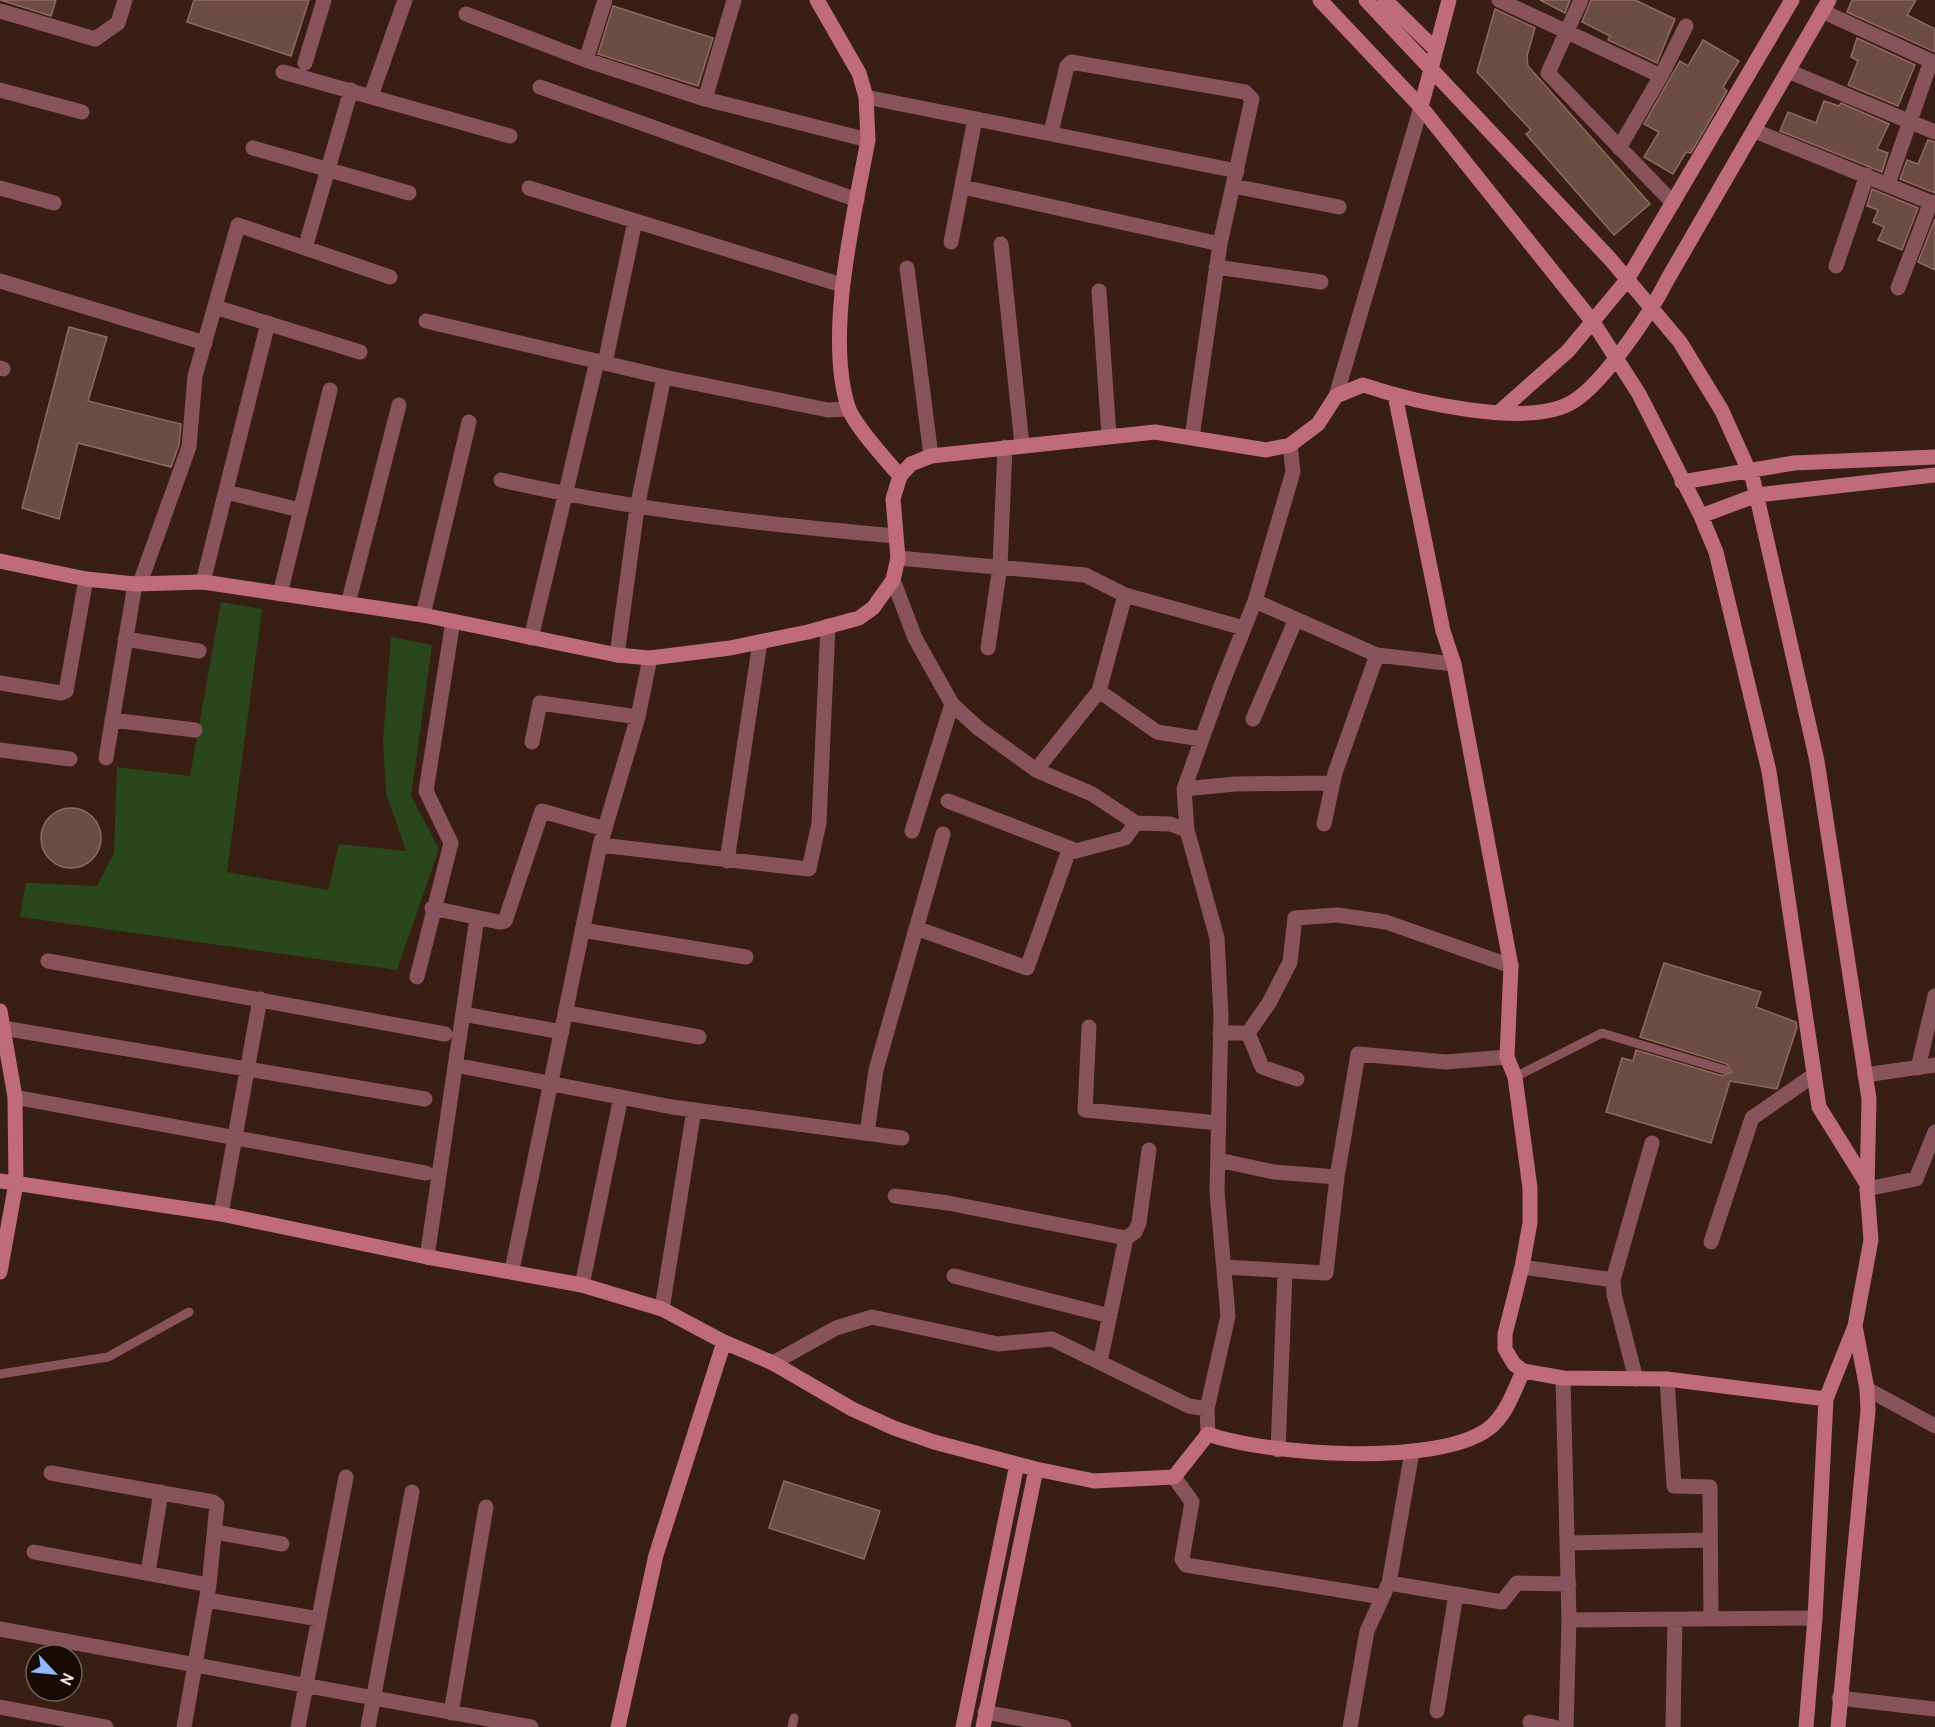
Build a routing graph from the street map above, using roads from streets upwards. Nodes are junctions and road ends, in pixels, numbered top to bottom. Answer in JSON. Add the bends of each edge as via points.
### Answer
{"nodes":[{"id":1,"x":125,"y":0,"type":"edge"},
{"id":2,"x":324,"y":0,"type":"edge"},
{"id":3,"x":405,"y":0,"type":"edge"},
{"id":4,"x":605,"y":0,"type":"edge"},
{"id":5,"x":734,"y":0,"type":"edge"},
{"id":6,"x":1320,"y":0,"type":"edge"},
{"id":7,"x":1366,"y":0,"type":"edge"},
{"id":8,"x":1385,"y":0,"type":"edge"},
{"id":9,"x":1449,"y":0,"type":"edge"},
{"id":10,"x":1499,"y":0,"type":"edge"},
{"id":11,"x":1581,"y":0,"type":"edge"},
{"id":12,"x":1792,"y":0,"type":"edge"},
{"id":13,"x":820,"y":1,"type":"edge"},
{"id":14,"x":1826,"y":6,"type":"edge"},
{"id":15,"x":0,"y":11,"type":"edge"},
{"id":16,"x":466,"y":14,"type":"dead end"},
{"id":17,"x":1686,"y":26,"type":"dead end"},
{"id":18,"x":1566,"y":32,"type":"junction"},
{"id":19,"x":1436,"y":49,"type":"junction"},
{"id":20,"x":586,"y":60,"type":"junction"},
{"id":21,"x":1933,"y":62,"type":"edge"},
{"id":22,"x":305,"y":63,"type":"dead end"},
{"id":23,"x":1431,"y":66,"type":"junction"},
{"id":24,"x":1788,"y":71,"type":"junction"},
{"id":25,"x":283,"y":72,"type":"dead end"},
{"id":26,"x":1661,"y":76,"type":"junction"},
{"id":27,"x":540,"y":87,"type":"dead end"},
{"id":28,"x":0,"y":90,"type":"edge"},
{"id":29,"x":351,"y":90,"type":"junction"},
{"id":30,"x":371,"y":96,"type":"junction"},
{"id":31,"x":866,"y":97,"type":"junction"},
{"id":32,"x":705,"y":99,"type":"junction"},
{"id":33,"x":1421,"y":107,"type":"junction"},
{"id":34,"x":82,"y":112,"type":"dead end"},
{"id":35,"x":975,"y":119,"type":"junction"},
{"id":36,"x":1911,"y":123,"type":"junction"},
{"id":37,"x":1755,"y":131,"type":"junction"},
{"id":38,"x":1051,"y":132,"type":"junction"},
{"id":39,"x":1935,"y":132,"type":"edge"},
{"id":40,"x":510,"y":136,"type":"dead end"},
{"id":41,"x":868,"y":140,"type":"junction"},
{"id":42,"x":253,"y":148,"type":"dead end"},
{"id":43,"x":1619,"y":148,"type":"junction"},
{"id":44,"x":328,"y":170,"type":"junction"},
{"id":45,"x":1867,"y":175,"type":"junction"},
{"id":46,"x":1235,"y":179,"type":"junction"},
{"id":47,"x":1888,"y":184,"type":"junction"},
{"id":48,"x":963,"y":187,"type":"junction"},
{"id":49,"x":0,"y":188,"type":"edge"},
{"id":50,"x":529,"y":188,"type":"dead end"},
{"id":51,"x":408,"y":193,"type":"dead end"},
{"id":52,"x":857,"y":200,"type":"junction"},
{"id":53,"x":54,"y":203,"type":"dead end"},
{"id":54,"x":1673,"y":203,"type":"junction"},
{"id":55,"x":1933,"y":203,"type":"edge"},
{"id":56,"x":1339,"y":207,"type":"dead end"},
{"id":57,"x":635,"y":221,"type":"junction"},
{"id":58,"x":951,"y":242,"type":"dead end"},
{"id":59,"x":1001,"y":244,"type":"dead end"},
{"id":60,"x":1220,"y":244,"type":"junction"},
{"id":61,"x":305,"y":248,"type":"junction"},
{"id":62,"x":1836,"y":266,"type":"dead end"},
{"id":63,"x":1216,"y":267,"type":"junction"},
{"id":64,"x":907,"y":268,"type":"dead end"},
{"id":65,"x":390,"y":277,"type":"dead end"},
{"id":66,"x":1627,"y":279,"type":"junction"},
{"id":67,"x":0,"y":282,"type":"edge"},
{"id":68,"x":1321,"y":282,"type":"dead end"},
{"id":69,"x":842,"y":285,"type":"junction"},
{"id":70,"x":1898,"y":288,"type":"dead end"},
{"id":71,"x":1099,"y":291,"type":"dead end"},
{"id":72,"x":215,"y":307,"type":"junction"},
{"id":73,"x":1653,"y":309,"type":"junction"},
{"id":74,"x":426,"y":321,"type":"dead end"},
{"id":75,"x":1593,"y":322,"type":"junction"},
{"id":76,"x":268,"y":324,"type":"junction"},
{"id":77,"x":205,"y":343,"type":"junction"},
{"id":78,"x":360,"y":352,"type":"dead end"},
{"id":79,"x":1616,"y":357,"type":"junction"},
{"id":80,"x":601,"y":362,"type":"junction"},
{"id":81,"x":664,"y":377,"type":"junction"},
{"id":82,"x":330,"y":390,"type":"dead end"},
{"id":83,"x":1395,"y":395,"type":"junction"},
{"id":84,"x":1336,"y":396,"type":"junction"},
{"id":85,"x":399,"y":405,"type":"dead end"},
{"id":86,"x":849,"y":409,"type":"junction"},
{"id":87,"x":1498,"y":413,"type":"junction"},
{"id":88,"x":469,"y":422,"type":"dead end"},
{"id":89,"x":1109,"y":436,"type":"junction"},
{"id":90,"x":1192,"y":437,"type":"junction"},
{"id":91,"x":1022,"y":445,"type":"junction"},
{"id":92,"x":1290,"y":445,"type":"junction"},
{"id":93,"x":1005,"y":447,"type":"junction"},
{"id":94,"x":931,"y":456,"type":"junction"},
{"id":95,"x":1935,"y":457,"type":"edge"},
{"id":96,"x":1749,"y":469,"type":"junction"},
{"id":97,"x":1935,"y":475,"type":"edge"},
{"id":98,"x":900,"y":476,"type":"junction"},
{"id":99,"x":501,"y":480,"type":"dead end"},
{"id":100,"x":1683,"y":482,"type":"junction"},
{"id":101,"x":226,"y":492,"type":"junction"},
{"id":102,"x":564,"y":494,"type":"junction"},
{"id":103,"x":1757,"y":495,"type":"junction"},
{"id":104,"x":637,"y":508,"type":"junction"},
{"id":105,"x":300,"y":510,"type":"junction"},
{"id":106,"x":1701,"y":516,"type":"junction"},
{"id":107,"x":895,"y":536,"type":"junction"},
{"id":108,"x":898,"y":558,"type":"junction"},
{"id":109,"x":0,"y":561,"type":"edge"},
{"id":110,"x":1000,"y":566,"type":"junction"},
{"id":111,"x":86,"y":579,"type":"junction"},
{"id":112,"x":893,"y":580,"type":"junction"},
{"id":113,"x":203,"y":582,"type":"junction"},
{"id":114,"x":137,"y":584,"type":"junction"},
{"id":115,"x":280,"y":594,"type":"junction"},
{"id":116,"x":1125,"y":595,"type":"junction"},
{"id":117,"x":1255,"y":600,"type":"junction"},
{"id":118,"x":348,"y":604,"type":"junction"},
{"id":119,"x":423,"y":615,"type":"junction"},
{"id":120,"x":1296,"y":620,"type":"junction"},
{"id":121,"x":453,"y":621,"type":"junction"},
{"id":122,"x":828,"y":626,"type":"junction"},
{"id":123,"x":1244,"y":628,"type":"junction"},
{"id":124,"x":531,"y":638,"type":"junction"},
{"id":125,"x":125,"y":639,"type":"junction"},
{"id":126,"x":760,"y":642,"type":"junction"},
{"id":127,"x":988,"y":648,"type":"dead end"},
{"id":128,"x":199,"y":651,"type":"dead end"},
{"id":129,"x":617,"y":655,"type":"junction"},
{"id":130,"x":1377,"y":655,"type":"junction"},
{"id":131,"x":650,"y":658,"type":"junction"},
{"id":132,"x":1454,"y":664,"type":"junction"},
{"id":133,"x":0,"y":683,"type":"edge"},
{"id":134,"x":1099,"y":691,"type":"junction"},
{"id":135,"x":952,"y":704,"type":"junction"},
{"id":136,"x":638,"y":717,"type":"junction"},
{"id":137,"x":1253,"y":719,"type":"dead end"},
{"id":138,"x":112,"y":720,"type":"junction"},
{"id":139,"x":195,"y":730,"type":"dead end"},
{"id":140,"x":1201,"y":739,"type":"junction"},
{"id":141,"x":532,"y":742,"type":"dead end"},
{"id":142,"x":0,"y":750,"type":"edge"},
{"id":143,"x":106,"y":758,"type":"dead end"},
{"id":144,"x":70,"y":759,"type":"dead end"},
{"id":145,"x":1036,"y":770,"type":"junction"},
{"id":146,"x":1333,"y":783,"type":"junction"},
{"id":147,"x":1184,"y":789,"type":"junction"},
{"id":148,"x":948,"y":801,"type":"dead end"},
{"id":149,"x":1136,"y":823,"type":"junction"},
{"id":150,"x":1324,"y":824,"type":"dead end"},
{"id":151,"x":605,"y":829,"type":"junction"},
{"id":152,"x":1187,"y":830,"type":"junction"},
{"id":153,"x":912,"y":831,"type":"dead end"},
{"id":154,"x":943,"y":834,"type":"dead end"},
{"id":155,"x":600,"y":845,"type":"junction"},
{"id":156,"x":1077,"y":851,"type":"junction"},
{"id":157,"x":727,"y":861,"type":"junction"},
{"id":158,"x":432,"y":908,"type":"junction"},
{"id":159,"x":477,"y":918,"type":"junction"},
{"id":160,"x":916,"y":928,"type":"junction"},
{"id":161,"x":582,"y":930,"type":"junction"},
{"id":162,"x":746,"y":957,"type":"dead end"},
{"id":163,"x":48,"y":961,"type":"dead end"},
{"id":164,"x":1511,"y":966,"type":"junction"},
{"id":165,"x":417,"y":976,"type":"dead end"},
{"id":166,"x":1935,"y":996,"type":"edge"},
{"id":167,"x":260,"y":999,"type":"junction"},
{"id":168,"x":0,"y":1011,"type":"edge"},
{"id":169,"x":567,"y":1013,"type":"junction"},
{"id":170,"x":463,"y":1014,"type":"junction"},
{"id":171,"x":1089,"y":1027,"type":"dead end"},
{"id":172,"x":3,"y":1028,"type":"junction"},
{"id":173,"x":562,"y":1032,"type":"junction"},
{"id":174,"x":1220,"y":1033,"type":"junction"},
{"id":175,"x":1248,"y":1033,"type":"junction"},
{"id":176,"x":445,"y":1034,"type":"dead end"},
{"id":177,"x":699,"y":1037,"type":"dead end"},
{"id":178,"x":1507,"y":1057,"type":"junction"},
{"id":179,"x":455,"y":1065,"type":"junction"},
{"id":180,"x":1935,"y":1065,"type":"edge"},
{"id":181,"x":247,"y":1068,"type":"junction"},
{"id":182,"x":1918,"y":1068,"type":"junction"},
{"id":183,"x":1814,"y":1075,"type":"junction"},
{"id":184,"x":1865,"y":1076,"type":"junction"},
{"id":185,"x":1297,"y":1079,"type":"dead end"},
{"id":186,"x":553,"y":1082,"type":"junction"},
{"id":187,"x":621,"y":1096,"type":"junction"},
{"id":188,"x":15,"y":1097,"type":"junction"},
{"id":189,"x":425,"y":1099,"type":"dead end"},
{"id":190,"x":694,"y":1110,"type":"junction"},
{"id":191,"x":1219,"y":1123,"type":"junction"},
{"id":192,"x":867,"y":1132,"type":"junction"},
{"id":193,"x":1935,"y":1132,"type":"edge"},
{"id":194,"x":235,"y":1136,"type":"junction"},
{"id":195,"x":902,"y":1138,"type":"dead end"},
{"id":196,"x":1652,"y":1143,"type":"dead end"},
{"id":197,"x":1149,"y":1150,"type":"dead end"},
{"id":198,"x":1218,"y":1160,"type":"junction"},
{"id":199,"x":426,"y":1173,"type":"dead end"},
{"id":200,"x":1337,"y":1177,"type":"junction"},
{"id":201,"x":0,"y":1181,"type":"edge"},
{"id":202,"x":16,"y":1183,"type":"junction"},
{"id":203,"x":1867,"y":1186,"type":"junction"},
{"id":204,"x":895,"y":1196,"type":"dead end"},
{"id":205,"x":221,"y":1214,"type":"junction"},
{"id":206,"x":1126,"y":1238,"type":"junction"},
{"id":207,"x":1711,"y":1242,"type":"dead end"},
{"id":208,"x":427,"y":1257,"type":"junction"},
{"id":209,"x":1224,"y":1267,"type":"junction"},
{"id":210,"x":1522,"y":1268,"type":"junction"},
{"id":211,"x":512,"y":1270,"type":"junction"},
{"id":212,"x":0,"y":1272,"type":"edge"},
{"id":213,"x":1285,"y":1273,"type":"junction"},
{"id":214,"x":954,"y":1276,"type":"dead end"},
{"id":215,"x":1613,"y":1280,"type":"junction"},
{"id":216,"x":582,"y":1285,"type":"junction"},
{"id":217,"x":662,"y":1309,"type":"junction"},
{"id":218,"x":1110,"y":1316,"type":"junction"},
{"id":219,"x":1855,"y":1326,"type":"junction"},
{"id":220,"x":724,"y":1342,"type":"junction"},
{"id":221,"x":1100,"y":1362,"type":"junction"},
{"id":222,"x":773,"y":1363,"type":"junction"},
{"id":223,"x":1523,"y":1371,"type":"junction"},
{"id":224,"x":1563,"y":1378,"type":"junction"},
{"id":225,"x":1636,"y":1379,"type":"junction"},
{"id":226,"x":1667,"y":1379,"type":"junction"},
{"id":227,"x":1867,"y":1389,"type":"junction"},
{"id":228,"x":1826,"y":1399,"type":"junction"},
{"id":229,"x":1207,"y":1409,"type":"junction"},
{"id":230,"x":1935,"y":1426,"type":"edge"},
{"id":231,"x":1208,"y":1434,"type":"junction"},
{"id":232,"x":1278,"y":1450,"type":"junction"},
{"id":233,"x":1412,"y":1452,"type":"junction"},
{"id":234,"x":1017,"y":1464,"type":"junction"},
{"id":235,"x":1036,"y":1469,"type":"junction"},
{"id":236,"x":51,"y":1473,"type":"dead end"},
{"id":237,"x":346,"y":1477,"type":"dead end"},
{"id":238,"x":1174,"y":1477,"type":"junction"},
{"id":239,"x":161,"y":1492,"type":"junction"},
{"id":240,"x":412,"y":1492,"type":"dead end"},
{"id":241,"x":486,"y":1507,"type":"dead end"},
{"id":242,"x":215,"y":1532,"type":"junction"},
{"id":243,"x":1710,"y":1540,"type":"junction"},
{"id":244,"x":1568,"y":1543,"type":"junction"},
{"id":245,"x":282,"y":1544,"type":"dead end"},
{"id":246,"x":34,"y":1552,"type":"dead end"},
{"id":247,"x":148,"y":1573,"type":"junction"},
{"id":248,"x":1569,"y":1584,"type":"junction"},
{"id":249,"x":1386,"y":1590,"type":"junction"},
{"id":250,"x":208,"y":1592,"type":"junction"},
{"id":251,"x":1456,"y":1594,"type":"junction"},
{"id":252,"x":1815,"y":1618,"type":"junction"},
{"id":253,"x":319,"y":1619,"type":"junction"},
{"id":254,"x":1675,"y":1619,"type":"junction"},
{"id":255,"x":1712,"y":1619,"type":"junction"},
{"id":256,"x":1569,"y":1620,"type":"junction"},
{"id":257,"x":0,"y":1629,"type":"edge"},
{"id":258,"x":196,"y":1664,"type":"junction"},
{"id":259,"x":306,"y":1685,"type":"junction"},
{"id":260,"x":373,"y":1698,"type":"junction"},
{"id":261,"x":1839,"y":1698,"type":"junction"},
{"id":262,"x":0,"y":1707,"type":"edge"},
{"id":263,"x":1935,"y":1709,"type":"edge"},
{"id":264,"x":1437,"y":1710,"type":"dead end"},
{"id":265,"x":451,"y":1713,"type":"junction"},
{"id":266,"x":984,"y":1719,"type":"edge"},
{"id":267,"x":1530,"y":1722,"type":"dead end"},
{"id":268,"x":106,"y":1727,"type":"edge"},
{"id":269,"x":184,"y":1727,"type":"edge"},
{"id":270,"x":298,"y":1727,"type":"edge"},
{"id":271,"x":368,"y":1727,"type":"edge"},
{"id":272,"x":531,"y":1727,"type":"edge"},
{"id":273,"x":618,"y":1727,"type":"edge"},
{"id":274,"x":963,"y":1727,"type":"edge"},
{"id":275,"x":1064,"y":1727,"type":"edge"},
{"id":276,"x":1350,"y":1727,"type":"edge"},
{"id":277,"x":1554,"y":1727,"type":"edge"},
{"id":278,"x":1566,"y":1727,"type":"edge"},
{"id":279,"x":1673,"y":1727,"type":"edge"},
{"id":280,"x":1806,"y":1727,"type":"edge"},
{"id":281,"x":1838,"y":1727,"type":"edge"}],
"edges":[{"from":1,"to":15,"type":"street","via":[[118,23],[94,39]]},
{"from":2,"to":22,"type":"street"},
{"from":3,"to":30,"type":"street"},
{"from":4,"to":20,"type":"street"},
{"from":5,"to":32,"type":"street"},
{"from":6,"to":33,"type":"street"},
{"from":7,"to":23,"type":"street"},
{"from":8,"to":19,"type":"street"},
{"from":9,"to":19,"type":"street"},
{"from":10,"to":18,"type":"street"},
{"from":11,"to":18,"type":"street"},
{"from":12,"to":54,"type":"street"},
{"from":13,"to":31,"type":"street","via":[[860,73]]},
{"from":14,"to":21,"type":"street"},
{"from":14,"to":24,"type":"street"},
{"from":16,"to":20,"type":"street"},
{"from":17,"to":26,"type":"street"},
{"from":18,"to":26,"type":"street"},
{"from":18,"to":43,"type":"street","via":[[1548,73]]},
{"from":19,"to":23,"type":"street"},
{"from":20,"to":32,"type":"street"},
{"from":21,"to":36,"type":"street"},
{"from":23,"to":33,"type":"street"},
{"from":23,"to":66,"type":"street"},
{"from":24,"to":36,"type":"street"},
{"from":24,"to":37,"type":"street"},
{"from":25,"to":29,"type":"street"},
{"from":26,"to":43,"type":"street"},
{"from":27,"to":52,"type":"street"},
{"from":28,"to":34,"type":"street"},
{"from":29,"to":30,"type":"street"},
{"from":29,"to":44,"type":"street"},
{"from":30,"to":40,"type":"street"},
{"from":31,"to":35,"type":"street"},
{"from":31,"to":41,"type":"street"},
{"from":32,"to":41,"type":"street"},
{"from":33,"to":75,"type":"street"},
{"from":33,"to":84,"type":"street"},
{"from":35,"to":38,"type":"street"},
{"from":35,"to":48,"type":"street"},
{"from":36,"to":39,"type":"street"},
{"from":36,"to":47,"type":"street"},
{"from":37,"to":45,"type":"street"},
{"from":37,"to":73,"type":"street"},
{"from":38,"to":46,"type":"street"},
{"from":38,"to":46,"type":"street","via":[[1071,62],[1245,92],[1252,99]]},
{"from":41,"to":52,"type":"street"},
{"from":42,"to":44,"type":"street"},
{"from":43,"to":54,"type":"street"},
{"from":44,"to":51,"type":"street"},
{"from":44,"to":61,"type":"street"},
{"from":45,"to":47,"type":"street"},
{"from":45,"to":62,"type":"street"},
{"from":46,"to":56,"type":"street"},
{"from":46,"to":60,"type":"street"},
{"from":47,"to":55,"type":"street"},
{"from":48,"to":58,"type":"street"},
{"from":48,"to":60,"type":"street"},
{"from":49,"to":53,"type":"street"},
{"from":50,"to":57,"type":"street"},
{"from":52,"to":69,"type":"street"},
{"from":54,"to":66,"type":"street"},
{"from":55,"to":70,"type":"street"},
{"from":57,"to":69,"type":"street"},
{"from":57,"to":80,"type":"street"},
{"from":59,"to":91,"type":"street"},
{"from":60,"to":63,"type":"street"},
{"from":61,"to":65,"type":"street"},
{"from":61,"to":72,"type":"street","via":[[238,225]]},
{"from":63,"to":68,"type":"street"},
{"from":63,"to":90,"type":"street"},
{"from":64,"to":94,"type":"street"},
{"from":66,"to":73,"type":"street"},
{"from":66,"to":75,"type":"street"},
{"from":67,"to":77,"type":"street"},
{"from":69,"to":86,"type":"street","via":[[841,362]]},
{"from":71,"to":89,"type":"street"},
{"from":72,"to":76,"type":"street"},
{"from":72,"to":77,"type":"street"},
{"from":73,"to":79,"type":"street"},
{"from":73,"to":96,"type":"street","via":[[1680,342],[1722,411]]},
{"from":74,"to":80,"type":"street"},
{"from":75,"to":79,"type":"street"},
{"from":75,"to":87,"type":"street","via":[[1568,351]]},
{"from":76,"to":78,"type":"street"},
{"from":76,"to":101,"type":"street"},
{"from":77,"to":114,"type":"street","via":[[195,376],[189,447]]},
{"from":79,"to":87,"type":"street","via":[[1573,402],[1552,410]]},
{"from":79,"to":100,"type":"street"},
{"from":80,"to":81,"type":"street"},
{"from":80,"to":102,"type":"street"},
{"from":81,"to":86,"type":"street","via":[[828,410]]},
{"from":81,"to":104,"type":"street"},
{"from":82,"to":105,"type":"street"},
{"from":83,"to":84,"type":"street","via":[[1363,385]]},
{"from":83,"to":87,"type":"street"},
{"from":83,"to":132,"type":"street","via":[[1443,631]]},
{"from":84,"to":92,"type":"street","via":[[1318,424]]},
{"from":85,"to":118,"type":"street"},
{"from":86,"to":98,"type":"street"},
{"from":88,"to":119,"type":"street"},
{"from":89,"to":90,"type":"street","via":[[1155,432]]},
{"from":89,"to":91,"type":"street"},
{"from":90,"to":92,"type":"street","via":[[1266,450]]},
{"from":91,"to":93,"type":"street"},
{"from":92,"to":117,"type":"street","via":[[1293,472]]},
{"from":93,"to":94,"type":"street"},
{"from":93,"to":110,"type":"street"},
{"from":94,"to":98,"type":"street","via":[[911,464]]},
{"from":95,"to":96,"type":"street","via":[[1794,463]]},
{"from":96,"to":100,"type":"street"},
{"from":96,"to":103,"type":"street"},
{"from":97,"to":103,"type":"street"},
{"from":98,"to":107,"type":"street","via":[[893,499]]},
{"from":99,"to":102,"type":"street"},
{"from":100,"to":106,"type":"street"},
{"from":101,"to":105,"type":"street"},
{"from":101,"to":113,"type":"street"},
{"from":102,"to":104,"type":"street"},
{"from":102,"to":124,"type":"street"},
{"from":103,"to":106,"type":"street"},
{"from":103,"to":184,"type":"street","via":[[1817,760]]},
{"from":104,"to":107,"type":"street"},
{"from":104,"to":129,"type":"street"},
{"from":105,"to":115,"type":"street"},
{"from":106,"to":183,"type":"street","via":[[1716,552],[1769,771]]},
{"from":107,"to":108,"type":"street"},
{"from":108,"to":110,"type":"street"},
{"from":108,"to":112,"type":"street"},
{"from":109,"to":111,"type":"street"},
{"from":110,"to":116,"type":"street","via":[[1085,575]]},
{"from":110,"to":127,"type":"street"},
{"from":111,"to":114,"type":"street"},
{"from":111,"to":133,"type":"street","via":[[66,691]]},
{"from":112,"to":122,"type":"street","via":[[873,608],[859,618]]},
{"from":112,"to":135,"type":"street","via":[[915,638]]},
{"from":113,"to":114,"type":"street"},
{"from":113,"to":115,"type":"street"},
{"from":114,"to":125,"type":"street"},
{"from":115,"to":118,"type":"street"},
{"from":116,"to":123,"type":"street"},
{"from":116,"to":134,"type":"street"},
{"from":117,"to":120,"type":"street"},
{"from":117,"to":123,"type":"street"},
{"from":118,"to":119,"type":"street"},
{"from":119,"to":121,"type":"street"},
{"from":120,"to":130,"type":"street"},
{"from":120,"to":137,"type":"street"},
{"from":121,"to":124,"type":"street"},
{"from":121,"to":158,"type":"street","via":[[426,791],[451,843]]},
{"from":122,"to":126,"type":"street"},
{"from":122,"to":157,"type":"street","via":[[819,824],[808,869]]},
{"from":123,"to":140,"type":"street"},
{"from":124,"to":129,"type":"street"},
{"from":125,"to":128,"type":"street"},
{"from":125,"to":138,"type":"street"},
{"from":126,"to":131,"type":"street"},
{"from":126,"to":157,"type":"street"},
{"from":129,"to":131,"type":"street"},
{"from":130,"to":132,"type":"street"},
{"from":130,"to":146,"type":"street"},
{"from":131,"to":136,"type":"street"},
{"from":132,"to":164,"type":"street"},
{"from":134,"to":140,"type":"street","via":[[1157,732]]},
{"from":134,"to":145,"type":"street"},
{"from":135,"to":145,"type":"street"},
{"from":135,"to":153,"type":"street"},
{"from":136,"to":141,"type":"street","via":[[540,703]]},
{"from":136,"to":151,"type":"street"},
{"from":138,"to":139,"type":"street"},
{"from":138,"to":143,"type":"street"},
{"from":140,"to":147,"type":"street"},
{"from":142,"to":144,"type":"street"},
{"from":145,"to":149,"type":"street","via":[[1092,794]]},
{"from":146,"to":147,"type":"street"},
{"from":146,"to":150,"type":"street"},
{"from":147,"to":152,"type":"street"},
{"from":148,"to":156,"type":"street"},
{"from":149,"to":152,"type":"street","via":[[1170,824]]},
{"from":149,"to":156,"type":"street","via":[[1125,838]]},
{"from":151,"to":155,"type":"street"},
{"from":151,"to":159,"type":"street","via":[[542,812],[507,918],[503,922]]},
{"from":152,"to":174,"type":"street","via":[[1217,938]]},
{"from":154,"to":160,"type":"street"},
{"from":155,"to":157,"type":"street"},
{"from":155,"to":161,"type":"street"},
{"from":156,"to":160,"type":"street","via":[[1068,853],[1027,968]]},
{"from":158,"to":159,"type":"street"},
{"from":158,"to":165,"type":"street"},
{"from":159,"to":170,"type":"street"},
{"from":160,"to":192,"type":"street","via":[[876,1070]]},
{"from":161,"to":162,"type":"street"},
{"from":161,"to":169,"type":"street"},
{"from":163,"to":167,"type":"street"},
{"from":164,"to":175,"type":"street","via":[[1386,922],[1338,915],[1295,918],[1290,962]]},
{"from":164,"to":178,"type":"street"},
{"from":166,"to":182,"type":"street"},
{"from":167,"to":176,"type":"street"},
{"from":167,"to":181,"type":"street"},
{"from":168,"to":172,"type":"street"},
{"from":169,"to":173,"type":"street"},
{"from":169,"to":177,"type":"street"},
{"from":170,"to":173,"type":"street"},
{"from":170,"to":179,"type":"street"},
{"from":171,"to":191,"type":"street","via":[[1084,1110]]},
{"from":172,"to":181,"type":"street"},
{"from":172,"to":188,"type":"street"},
{"from":173,"to":186,"type":"street"},
{"from":174,"to":175,"type":"street"},
{"from":174,"to":191,"type":"street"},
{"from":175,"to":185,"type":"street","via":[[1262,1067]]},
{"from":178,"to":200,"type":"street","via":[[1446,1062],[1358,1054]]},
{"from":178,"to":210,"type":"street","via":[[1515,1077],[1530,1188],[1530,1223]]},
{"from":179,"to":186,"type":"street"},
{"from":179,"to":208,"type":"street"},
{"from":180,"to":182,"type":"street"},
{"from":181,"to":189,"type":"street"},
{"from":181,"to":194,"type":"street"},
{"from":182,"to":184,"type":"street"},
{"from":183,"to":203,"type":"street","via":[[1819,1107]]},
{"from":183,"to":207,"type":"street","via":[[1752,1118]]},
{"from":184,"to":203,"type":"street","via":[[1869,1098]]},
{"from":186,"to":187,"type":"street"},
{"from":186,"to":211,"type":"street"},
{"from":187,"to":190,"type":"street"},
{"from":187,"to":216,"type":"street"},
{"from":188,"to":194,"type":"street"},
{"from":188,"to":202,"type":"street"},
{"from":190,"to":192,"type":"street"},
{"from":190,"to":217,"type":"street"},
{"from":191,"to":198,"type":"street"},
{"from":192,"to":195,"type":"street"},
{"from":193,"to":203,"type":"street","via":[[1916,1179]]},
{"from":194,"to":199,"type":"street"},
{"from":194,"to":205,"type":"street"},
{"from":196,"to":215,"type":"street"},
{"from":197,"to":206,"type":"street","via":[[1139,1222],[1135,1232]]},
{"from":198,"to":200,"type":"street","via":[[1274,1172]]},
{"from":198,"to":209,"type":"street"},
{"from":200,"to":213,"type":"street","via":[[1326,1274]]},
{"from":201,"to":202,"type":"street"},
{"from":202,"to":205,"type":"street"},
{"from":202,"to":212,"type":"street"},
{"from":203,"to":219,"type":"street","via":[[1871,1240]]},
{"from":204,"to":206,"type":"street"},
{"from":205,"to":208,"type":"street"},
{"from":206,"to":218,"type":"street"},
{"from":208,"to":211,"type":"street"},
{"from":209,"to":213,"type":"street"},
{"from":209,"to":229,"type":"street","via":[[1228,1316]]},
{"from":210,"to":215,"type":"street"},
{"from":210,"to":223,"type":"street","via":[[1505,1334],[1505,1349]]},
{"from":211,"to":216,"type":"street"},
{"from":213,"to":232,"type":"street"},
{"from":214,"to":218,"type":"street"},
{"from":215,"to":225,"type":"street"},
{"from":216,"to":217,"type":"street"},
{"from":217,"to":220,"type":"street"},
{"from":218,"to":221,"type":"street"},
{"from":219,"to":227,"type":"street"},
{"from":219,"to":228,"type":"street"},
{"from":220,"to":222,"type":"street"},
{"from":220,"to":273,"type":"street","via":[[656,1555]]},
{"from":221,"to":222,"type":"street","via":[[1052,1339],[998,1344],[872,1317],[836,1328]]},
{"from":221,"to":229,"type":"street","via":[[1189,1406]]},
{"from":222,"to":234,"type":"street","via":[[852,1409],[894,1428]]},
{"from":223,"to":224,"type":"street"},
{"from":223,"to":233,"type":"street","via":[[1504,1412],[1488,1429],[1462,1443]]},
{"from":224,"to":225,"type":"street"},
{"from":224,"to":244,"type":"street"},
{"from":225,"to":226,"type":"street"},
{"from":226,"to":228,"type":"street"},
{"from":226,"to":243,"type":"street","via":[[1674,1486],[1710,1487]]},
{"from":227,"to":230,"type":"street"},
{"from":227,"to":261,"type":"street"},
{"from":228,"to":252,"type":"street"},
{"from":229,"to":231,"type":"street"},
{"from":231,"to":232,"type":"street"},
{"from":231,"to":238,"type":"street"},
{"from":232,"to":233,"type":"street"},
{"from":233,"to":249,"type":"street"},
{"from":234,"to":235,"type":"street"},
{"from":234,"to":274,"type":"street"},
{"from":235,"to":238,"type":"street","via":[[1094,1481]]},
{"from":235,"to":266,"type":"street"},
{"from":236,"to":239,"type":"street"},
{"from":237,"to":253,"type":"street"},
{"from":238,"to":249,"type":"street","via":[[1192,1502],[1182,1559],[1186,1564]]},
{"from":239,"to":242,"type":"street","via":[[215,1503]]},
{"from":239,"to":247,"type":"street"},
{"from":240,"to":260,"type":"street"},
{"from":241,"to":265,"type":"street"},
{"from":242,"to":245,"type":"street"},
{"from":242,"to":250,"type":"street"},
{"from":243,"to":244,"type":"street"},
{"from":243,"to":255,"type":"street"},
{"from":244,"to":248,"type":"street"},
{"from":246,"to":247,"type":"street"},
{"from":247,"to":250,"type":"street"},
{"from":248,"to":251,"type":"street","via":[[1517,1583],[1502,1602]]},
{"from":248,"to":256,"type":"street"},
{"from":249,"to":251,"type":"street"},
{"from":249,"to":276,"type":"street","via":[[1367,1631]]},
{"from":250,"to":253,"type":"street"},
{"from":250,"to":258,"type":"street"},
{"from":251,"to":264,"type":"street"},
{"from":252,"to":255,"type":"street"},
{"from":252,"to":280,"type":"street"},
{"from":253,"to":259,"type":"street"},
{"from":254,"to":255,"type":"street"},
{"from":254,"to":256,"type":"street"},
{"from":254,"to":279,"type":"street"},
{"from":256,"to":278,"type":"street"},
{"from":257,"to":258,"type":"street"},
{"from":258,"to":259,"type":"street"},
{"from":258,"to":269,"type":"street"},
{"from":259,"to":260,"type":"street"},
{"from":259,"to":270,"type":"street"},
{"from":260,"to":265,"type":"street"},
{"from":260,"to":271,"type":"street"},
{"from":261,"to":263,"type":"street"},
{"from":261,"to":281,"type":"street"},
{"from":262,"to":268,"type":"street"},
{"from":265,"to":272,"type":"street"},
{"from":266,"to":275,"type":"street"},
{"from":267,"to":277,"type":"street"}]}
